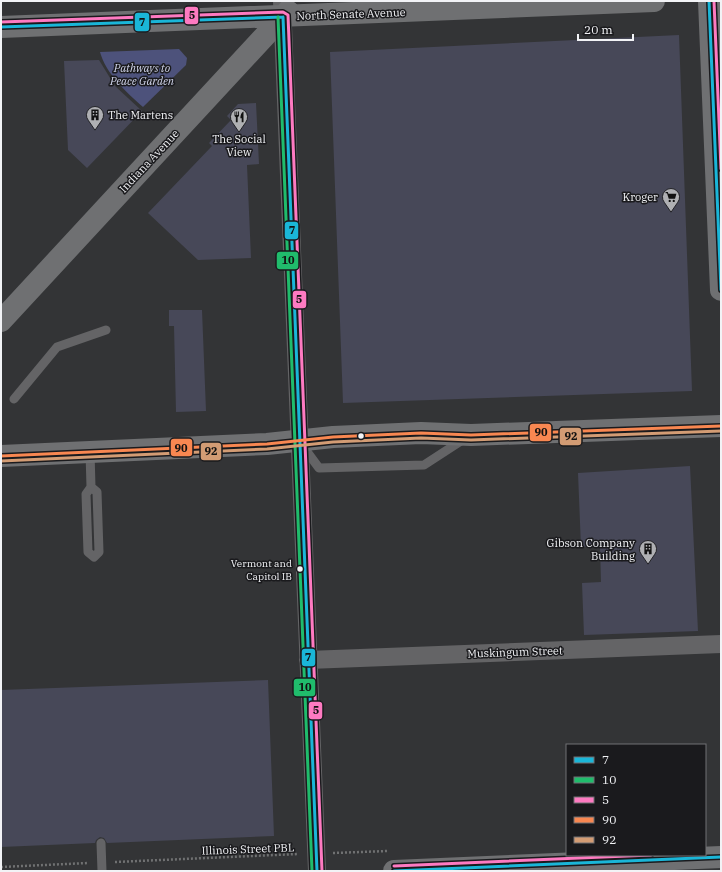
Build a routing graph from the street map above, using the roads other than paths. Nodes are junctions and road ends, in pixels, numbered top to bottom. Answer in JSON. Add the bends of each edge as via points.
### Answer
{"nodes":[{"id":1,"x":297,"y":1,"type":"edge"},
{"id":2,"x":654,"y":1,"type":"edge"},
{"id":3,"x":709,"y":1,"type":"edge"},
{"id":4,"x":282,"y":9,"type":"edge"},
{"id":5,"x":1,"y":27,"type":"edge"},
{"id":6,"x":719,"y":212,"type":"edge"},
{"id":7,"x":721,"y":290,"type":"edge"},
{"id":8,"x":1,"y":321,"type":"edge"},
{"id":9,"x":106,"y":330,"type":"dead end"},
{"id":10,"x":14,"y":399,"type":"dead end"},
{"id":11,"x":721,"y":426,"type":"edge"},
{"id":12,"x":471,"y":435,"type":"junction"},
{"id":13,"x":299,"y":440,"type":"junction"},
{"id":14,"x":90,"y":452,"type":"junction"},
{"id":15,"x":1,"y":456,"type":"edge"},
{"id":16,"x":91,"y":487,"type":"junction"},
{"id":17,"x":721,"y":644,"type":"edge"},
{"id":18,"x":308,"y":660,"type":"junction"},
{"id":19,"x":101,"y":843,"type":"dead end"},
{"id":20,"x":721,"y":857,"type":"edge"},
{"id":21,"x":392,"y":861,"type":"edge"},
{"id":22,"x":316,"y":862,"type":"edge"},
{"id":23,"x":102,"y":867,"type":"edge"},
{"id":24,"x":533,"y":869,"type":"edge"}],
"edges":[{"from":1,"to":4,"type":"main road","name":"Indiana Avenue"},
{"from":2,"to":4,"type":"main road","name":"North Senate Avenue"},
{"from":3,"to":6,"type":"main road"},
{"from":4,"to":5,"type":"main road","name":"North Senate Avenue"},
{"from":4,"to":8,"type":"main road","name":"Indiana Avenue"},
{"from":4,"to":13,"type":"street"},
{"from":6,"to":7,"type":"main road"},
{"from":9,"to":10,"type":"lane","via":[[57,347]]},
{"from":11,"to":12,"type":"main road"},
{"from":12,"to":13,"type":"main road","via":[[421,433]]},
{"from":12,"to":13,"type":"lane","via":[[424,465],[325,468],[319,468]]},
{"from":13,"to":14,"type":"main road","via":[[267,444]]},
{"from":13,"to":18,"type":"street"},
{"from":14,"to":15,"type":"main road"},
{"from":14,"to":16,"type":"lane"},
{"from":16,"to":16,"type":"lane","via":[[86,494],[88,552],[94,557],[99,552],[97,492]]},
{"from":17,"to":18,"type":"street","name":"Muskingum Street"},
{"from":18,"to":22,"type":"street"},
{"from":19,"to":23,"type":"lane"},
{"from":20,"to":24,"type":"main road"},
{"from":21,"to":24,"type":"main road"}]}
